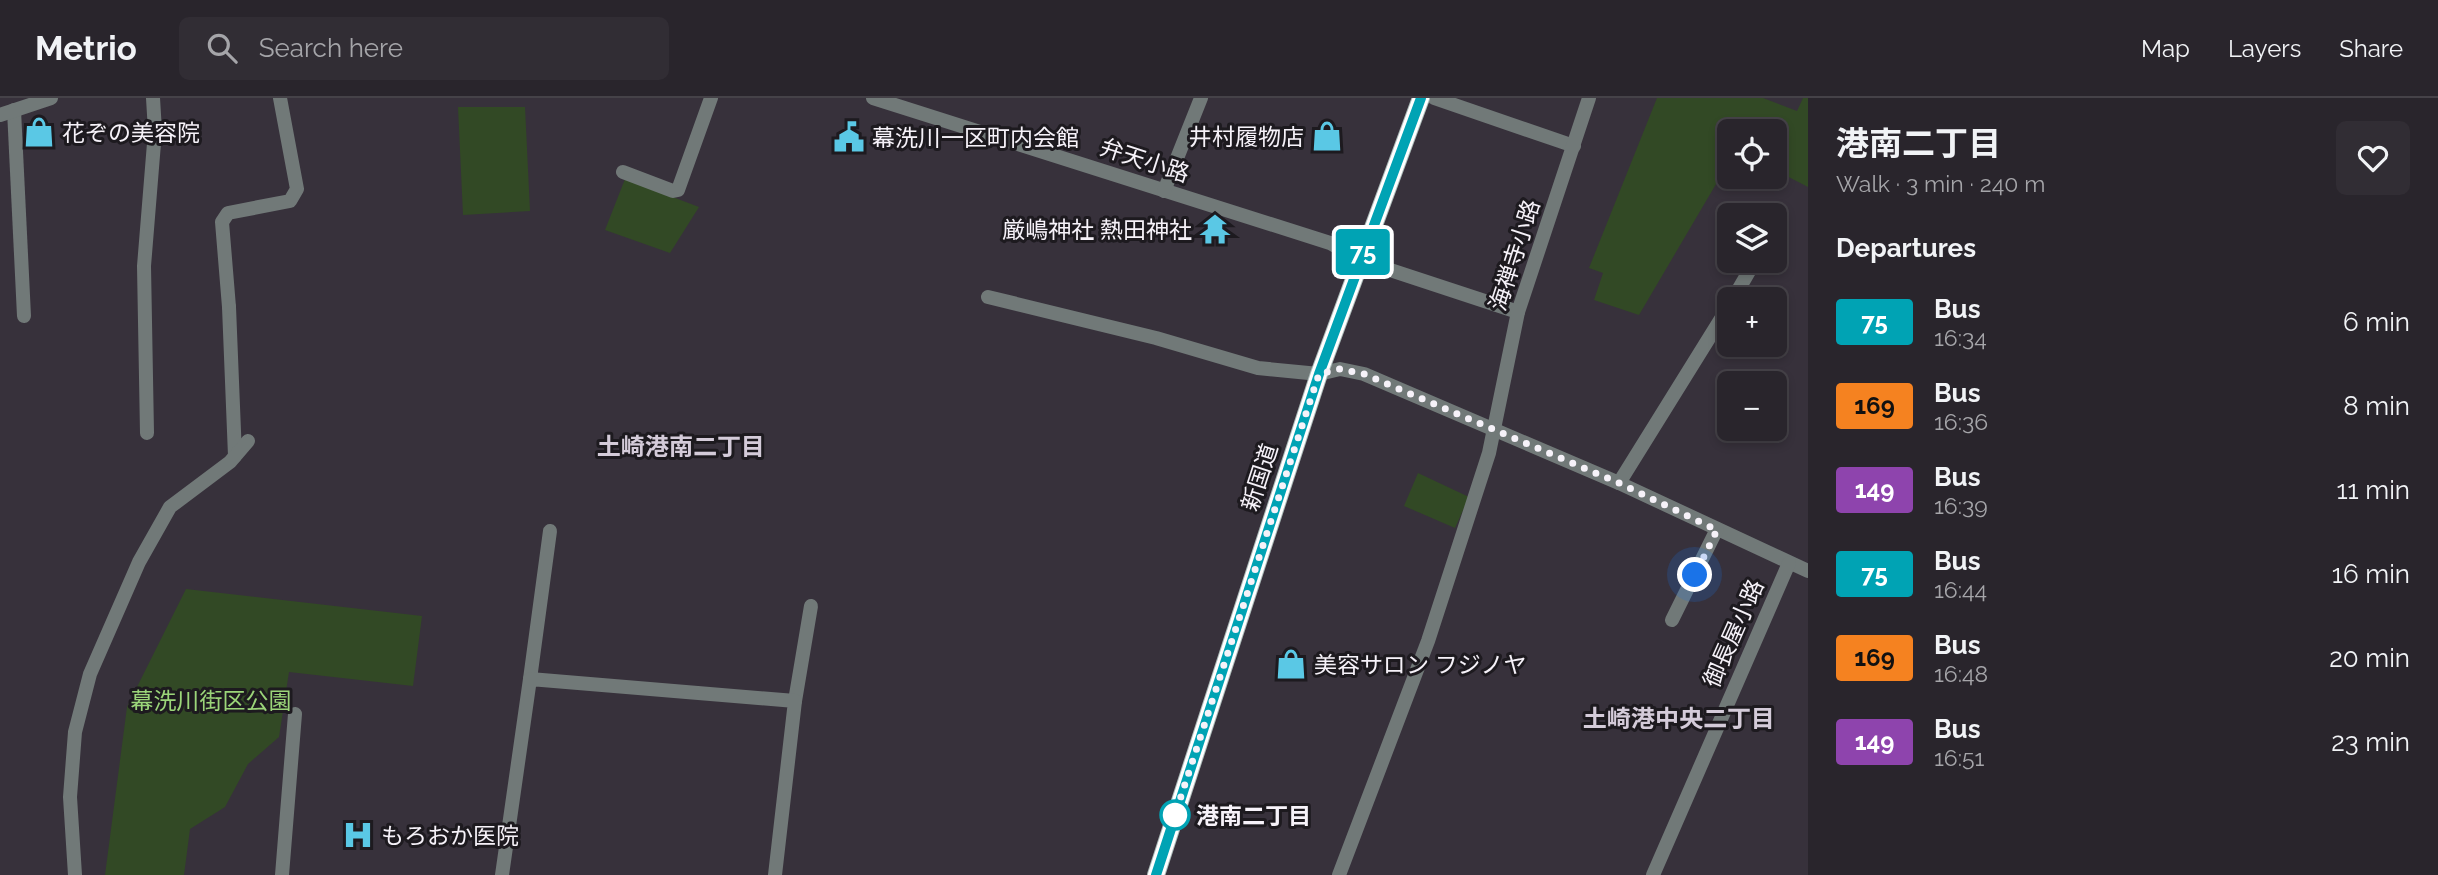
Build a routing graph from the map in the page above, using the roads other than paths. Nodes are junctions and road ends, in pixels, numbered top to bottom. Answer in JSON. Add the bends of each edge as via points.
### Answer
{"nodes":[{"id":1,"x":51,"y":98,"type":"edge"},
{"id":2,"x":153,"y":98,"type":"edge"},
{"id":3,"x":280,"y":98,"type":"edge"},
{"id":4,"x":711,"y":98,"type":"edge"},
{"id":5,"x":873,"y":98,"type":"edge"},
{"id":6,"x":1201,"y":98,"type":"edge"},
{"id":7,"x":1421,"y":98,"type":"edge"},
{"id":8,"x":1434,"y":98,"type":"edge"},
{"id":9,"x":1589,"y":98,"type":"edge"},
{"id":10,"x":15,"y":110,"type":"junction"},
{"id":11,"x":0,"y":115,"type":"edge"},
{"id":12,"x":1574,"y":146,"type":"junction"},
{"id":13,"x":622,"y":172,"type":"dead end"},
{"id":14,"x":1164,"y":191,"type":"junction"},
{"id":15,"x":1360,"y":260,"type":"junction"},
{"id":16,"x":988,"y":297,"type":"dead end"},
{"id":17,"x":1518,"y":312,"type":"junction"},
{"id":18,"x":24,"y":316,"type":"dead end"},
{"id":19,"x":1717,"y":325,"type":"edge"},
{"id":20,"x":1319,"y":374,"type":"junction"},
{"id":21,"x":1494,"y":429,"type":"junction"},
{"id":22,"x":148,"y":433,"type":"dead end"},
{"id":23,"x":248,"y":441,"type":"dead end"},
{"id":24,"x":235,"y":456,"type":"junction"},
{"id":25,"x":1619,"y":483,"type":"junction"},
{"id":26,"x":550,"y":530,"type":"dead end"},
{"id":27,"x":1717,"y":530,"type":"junction"},
{"id":28,"x":1788,"y":563,"type":"junction"},
{"id":29,"x":1808,"y":570,"type":"edge"},
{"id":30,"x":811,"y":606,"type":"dead end"},
{"id":31,"x":1672,"y":620,"type":"dead end"},
{"id":32,"x":530,"y":679,"type":"junction"},
{"id":33,"x":795,"y":701,"type":"junction"},
{"id":34,"x":295,"y":714,"type":"dead end"},
{"id":35,"x":75,"y":875,"type":"edge"},
{"id":36,"x":282,"y":875,"type":"edge"},
{"id":37,"x":502,"y":875,"type":"edge"},
{"id":38,"x":775,"y":875,"type":"edge"},
{"id":39,"x":1156,"y":875,"type":"edge"},
{"id":40,"x":1339,"y":875,"type":"edge"},
{"id":41,"x":1653,"y":875,"type":"edge"}],
"edges":[{"from":1,"to":10,"type":"street"},
{"from":2,"to":22,"type":"street","via":[[155,131],[145,266]]},
{"from":3,"to":24,"type":"street","via":[[297,189],[290,201],[228,213],[222,222]]},
{"from":4,"to":13,"type":"street","via":[[678,190]]},
{"from":5,"to":14,"type":"street","name":"弁天小路"},
{"from":6,"to":14,"type":"street"},
{"from":7,"to":15,"type":"main road","name":"新国道"},
{"from":8,"to":12,"type":"street"},
{"from":9,"to":12,"type":"street","name":"海禅寺小路"},
{"from":10,"to":11,"type":"street"},
{"from":10,"to":18,"type":"street"},
{"from":12,"to":17,"type":"street","name":"海禅寺小路"},
{"from":14,"to":15,"type":"street","name":"弁天小路","via":[[1330,243]]},
{"from":15,"to":17,"type":"street","name":"弁天小路"},
{"from":15,"to":20,"type":"main road","name":"新国道"},
{"from":16,"to":20,"type":"street","via":[[1258,368]]},
{"from":17,"to":21,"type":"street","name":"海禅寺小路"},
{"from":19,"to":25,"type":"street"},
{"from":20,"to":21,"type":"street","via":[[1340,369],[1364,374]]},
{"from":20,"to":39,"type":"main road","name":"新国道"},
{"from":21,"to":25,"type":"street"},
{"from":21,"to":40,"type":"street","name":"海禅寺小路","via":[[1428,641]]},
{"from":23,"to":24,"type":"street"},
{"from":24,"to":35,"type":"street","via":[[170,507],[139,562],[90,674],[75,732],[69,797]]},
{"from":25,"to":27,"type":"street"},
{"from":26,"to":32,"type":"street"},
{"from":27,"to":28,"type":"street"},
{"from":27,"to":31,"type":"street"},
{"from":28,"to":29,"type":"street"},
{"from":28,"to":41,"type":"street","name":"御長屋小路"},
{"from":30,"to":33,"type":"street"},
{"from":32,"to":33,"type":"street"},
{"from":32,"to":37,"type":"street"},
{"from":33,"to":38,"type":"street"},
{"from":34,"to":36,"type":"street"}]}
